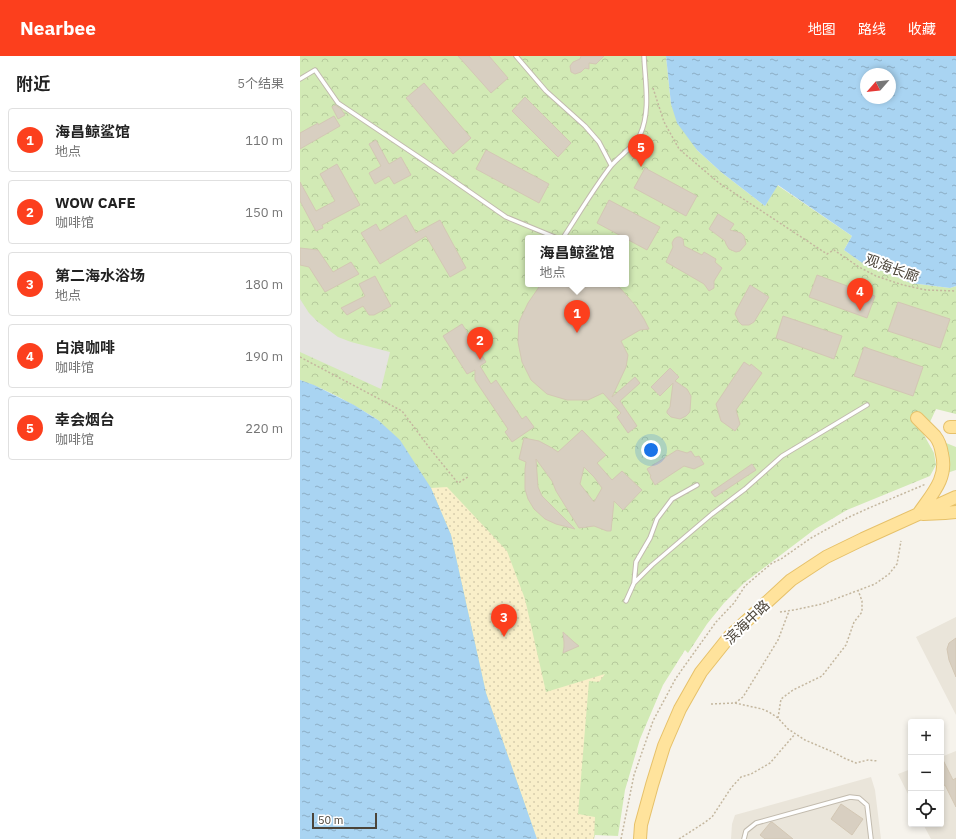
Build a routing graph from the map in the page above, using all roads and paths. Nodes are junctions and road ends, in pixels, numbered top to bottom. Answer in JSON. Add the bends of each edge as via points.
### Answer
{"nodes":[{"id":1,"x":516,"y":56,"type":"edge"},
{"id":2,"x":644,"y":56,"type":"edge"},
{"id":3,"x":300,"y":79,"type":"edge"},
{"id":4,"x":653,"y":88,"type":"dead end"},
{"id":5,"x":611,"y":165,"type":"junction"},
{"id":6,"x":550,"y":235,"type":"edge"},
{"id":7,"x":565,"y":235,"type":"edge"},
{"id":8,"x":956,"y":291,"type":"edge"},
{"id":9,"x":300,"y":357,"type":"edge"},
{"id":10,"x":867,"y":405,"type":"dead end"},
{"id":11,"x":917,"y":418,"type":"dead end"},
{"id":12,"x":468,"y":477,"type":"dead end"},
{"id":13,"x":697,"y":485,"type":"dead end"},
{"id":14,"x":956,"y":497,"type":"edge"},
{"id":15,"x":956,"y":512,"type":"edge"},
{"id":16,"x":918,"y":514,"type":"junction"},
{"id":17,"x":901,"y":541,"type":"dead end"},
{"id":18,"x":634,"y":583,"type":"junction"},
{"id":19,"x":858,"y":590,"type":"junction"},
{"id":20,"x":626,"y":601,"type":"dead end"},
{"id":21,"x":789,"y":611,"type":"junction"},
{"id":22,"x":780,"y":612,"type":"dead end"},
{"id":23,"x":734,"y":703,"type":"junction"},
{"id":24,"x":711,"y":704,"type":"dead end"},
{"id":25,"x":778,"y":718,"type":"junction"},
{"id":26,"x":795,"y":734,"type":"junction"},
{"id":27,"x":878,"y":761,"type":"dead end"},
{"id":28,"x":640,"y":839,"type":"edge"},
{"id":29,"x":679,"y":839,"type":"edge"},
{"id":30,"x":744,"y":839,"type":"edge"},
{"id":31,"x":871,"y":839,"type":"edge"}],
"edges":[{"from":1,"to":5,"type":"lane","via":[[546,91],[600,142]]},
{"from":2,"to":5,"type":"lane","via":[[644,123],[639,136]]},
{"from":3,"to":6,"type":"lane","via":[[315,70],[338,103],[506,217]]},
{"from":4,"to":8,"type":"path","name":"观海长廊","via":[[664,122],[679,149],[719,183],[827,254],[834,250],[876,276],[903,285],[926,290]]},
{"from":5,"to":7,"type":"lane"},
{"from":9,"to":12,"type":"path","via":[[402,411],[458,483]]},
{"from":10,"to":18,"type":"lane","via":[[782,456]]},
{"from":11,"to":16,"type":"main road","via":[[937,440],[944,461],[941,480]]},
{"from":13,"to":18,"type":"lane","via":[[672,499],[657,519],[650,538],[636,562]]},
{"from":14,"to":16,"type":"main road","name":"滨海中路"},
{"from":15,"to":16,"type":"main road"},
{"from":16,"to":28,"type":"main road","name":"滨海中路","via":[[826,556],[791,580],[729,637],[701,672],[680,709],[664,746]]},
{"from":17,"to":19,"type":"path","via":[[897,564],[889,574],[875,584]]},
{"from":18,"to":20,"type":"lane"},
{"from":19,"to":21,"type":"path","via":[[822,604]]},
{"from":19,"to":25,"type":"path","via":[[862,612],[854,622],[846,645],[822,676],[781,699]]},
{"from":21,"to":22,"type":"path"},
{"from":21,"to":23,"type":"path","via":[[778,640],[743,697]]},
{"from":23,"to":24,"type":"path"},
{"from":23,"to":25,"type":"path","via":[[762,709]]},
{"from":25,"to":26,"type":"path"},
{"from":26,"to":27,"type":"path","via":[[856,763]]},
{"from":26,"to":29,"type":"path","via":[[770,763],[741,777],[730,788],[712,817]]},
{"from":30,"to":31,"type":"lane","via":[[746,831],[756,823],[850,797],[859,798],[867,805]]}]}
